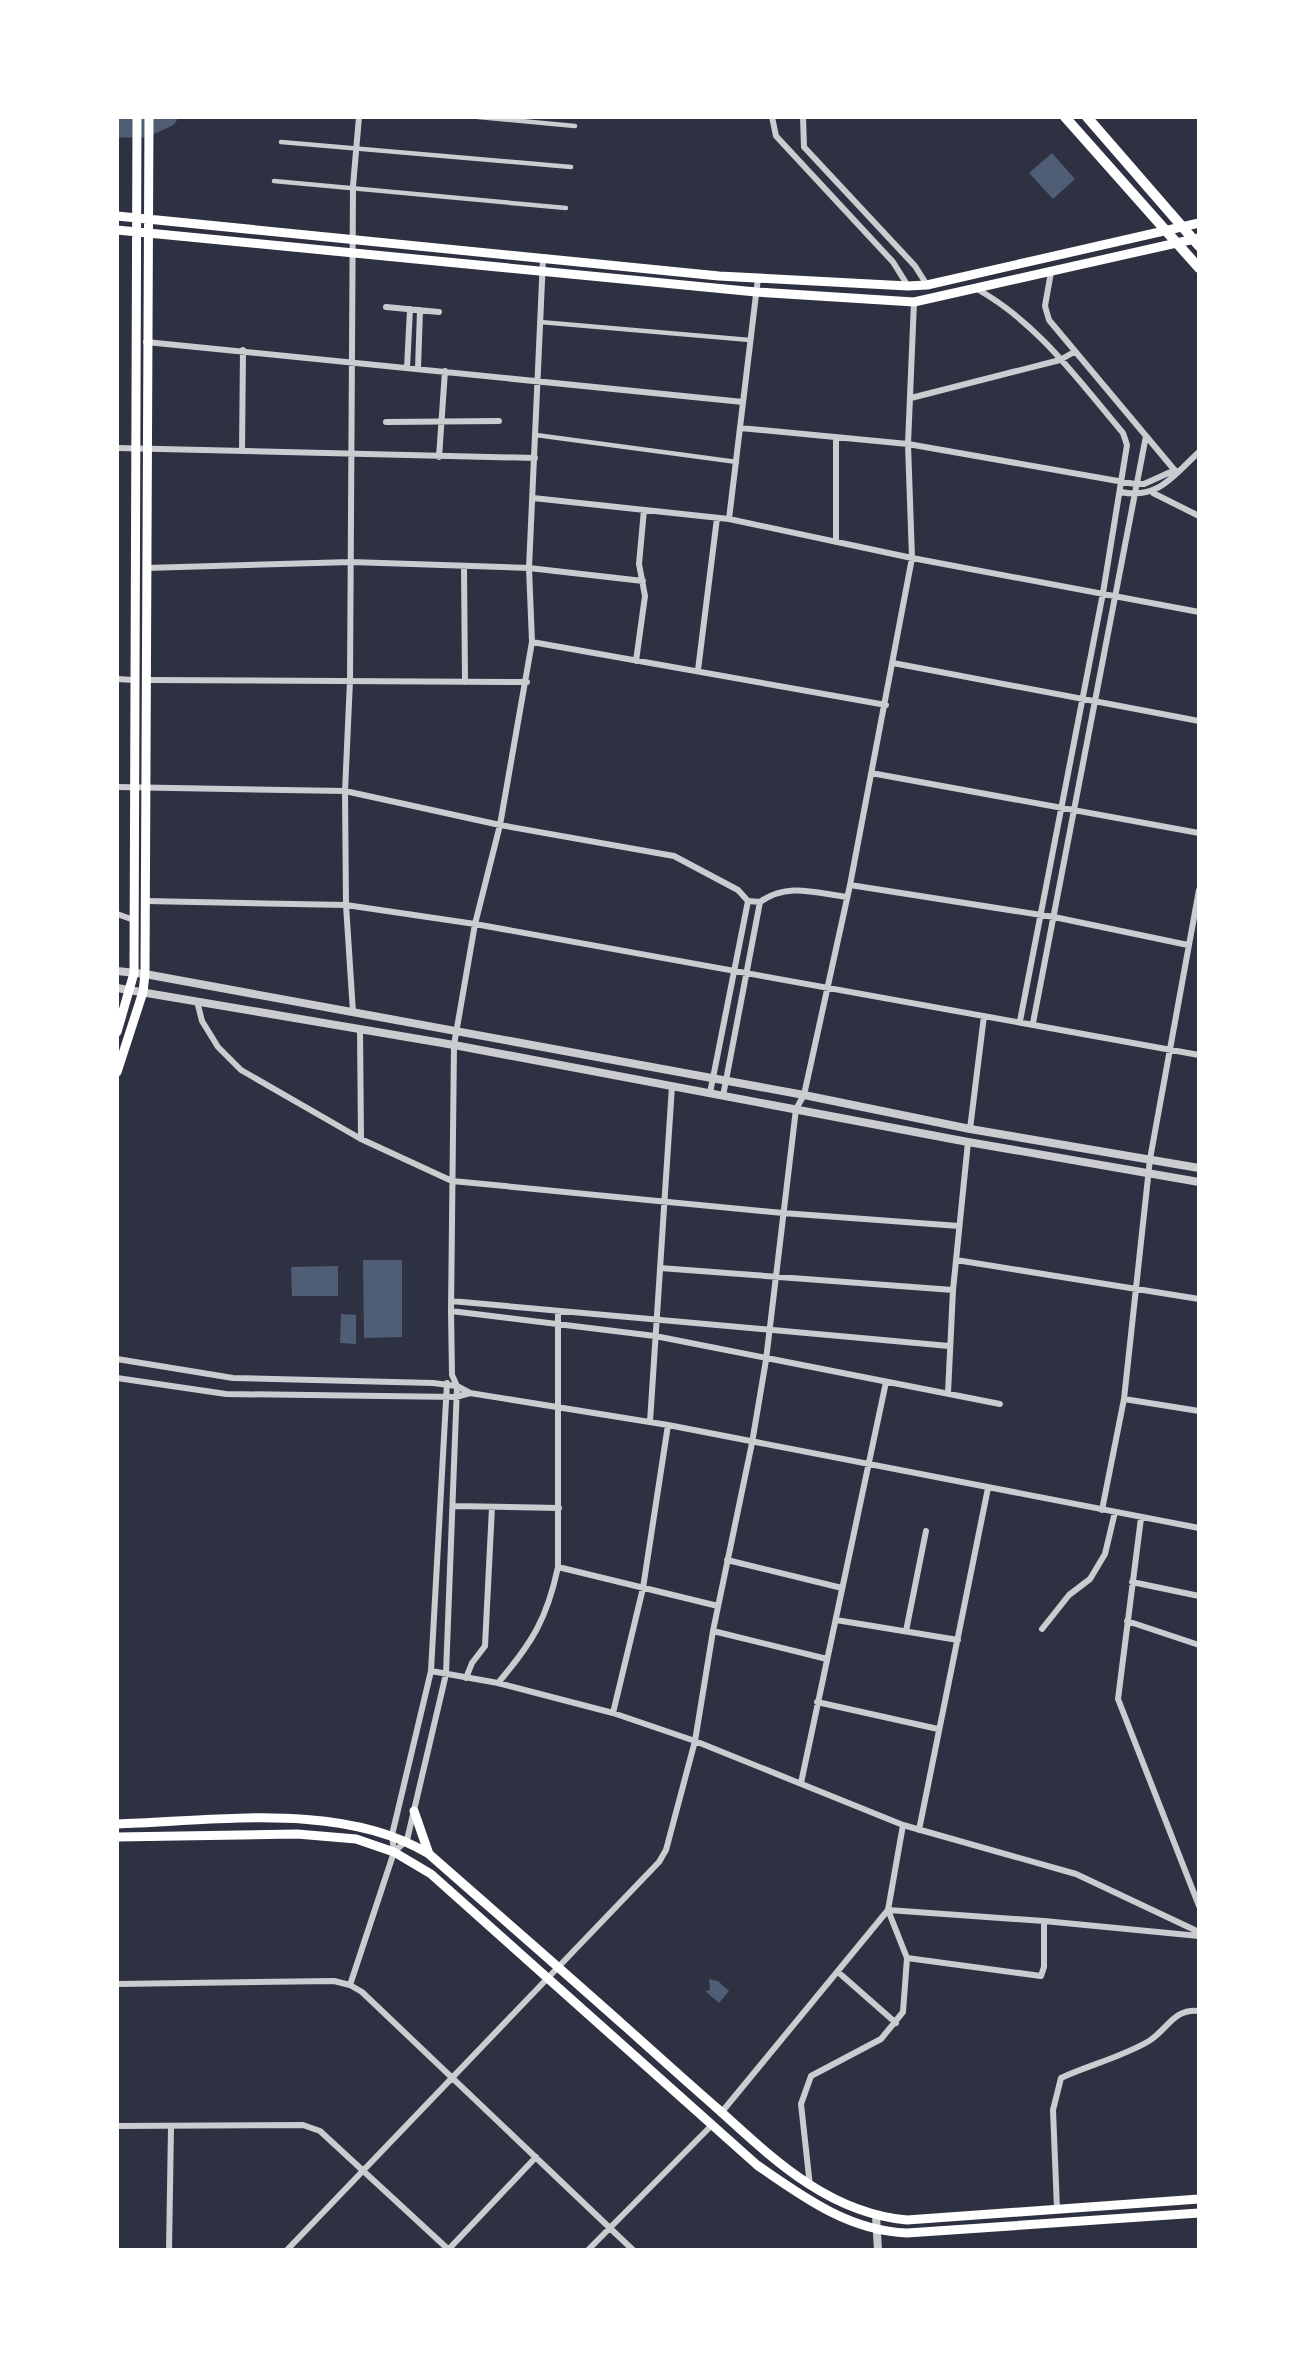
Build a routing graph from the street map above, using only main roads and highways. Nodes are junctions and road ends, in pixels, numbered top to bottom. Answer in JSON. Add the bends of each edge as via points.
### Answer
{"nodes":[{"id":1,"x":137,"y":117,"type":"edge"},
{"id":2,"x":149,"y":117,"type":"edge"},
{"id":3,"x":1065,"y":117,"type":"edge"},
{"id":4,"x":1087,"y":117,"type":"edge"},
{"id":5,"x":117,"y":216,"type":"edge"},
{"id":6,"x":136,"y":218,"type":"junction"},
{"id":7,"x":148,"y":218,"type":"junction"},
{"id":8,"x":1199,"y":223,"type":"edge"},
{"id":9,"x":1182,"y":227,"type":"junction"},
{"id":10,"x":117,"y":230,"type":"edge"},
{"id":11,"x":135,"y":232,"type":"junction"},
{"id":12,"x":1167,"y":232,"type":"junction"},
{"id":13,"x":149,"y":234,"type":"junction"},
{"id":14,"x":1197,"y":241,"type":"edge"},
{"id":15,"x":1177,"y":244,"type":"junction"},
{"id":16,"x":1199,"y":268,"type":"edge"},
{"id":17,"x":117,"y":1032,"type":"edge"},
{"id":18,"x":117,"y":1072,"type":"edge"},
{"id":19,"x":414,"y":1811,"type":"road end"},
{"id":20,"x":117,"y":1824,"type":"edge"},
{"id":21,"x":117,"y":1838,"type":"edge"},
{"id":22,"x":429,"y":1854,"type":"junction"},
{"id":23,"x":1199,"y":2199,"type":"edge"},
{"id":24,"x":1199,"y":2213,"type":"edge"}],
"edges":[{"from":1,"to":6,"type":"main road"},
{"from":2,"to":7,"type":"main road"},
{"from":3,"to":12,"type":"main road"},
{"from":4,"to":9,"type":"main road"},
{"from":5,"to":6,"type":"main road"},
{"from":6,"to":7,"type":"main road"},
{"from":6,"to":11,"type":"main road"},
{"from":7,"to":12,"type":"main road","via":[[543,259],[908,286]]},
{"from":7,"to":13,"type":"main road"},
{"from":8,"to":9,"type":"main road"},
{"from":9,"to":12,"type":"main road"},
{"from":9,"to":14,"type":"main road"},
{"from":10,"to":11,"type":"main road"},
{"from":11,"to":13,"type":"main road"},
{"from":11,"to":17,"type":"main road","via":[[134,973]]},
{"from":12,"to":15,"type":"main road"},
{"from":13,"to":15,"type":"main road","via":[[755,292],[914,302]]},
{"from":13,"to":18,"type":"main road","via":[[145,974]]},
{"from":14,"to":15,"type":"main road"},
{"from":15,"to":16,"type":"main road"},
{"from":19,"to":22,"type":"main road"},
{"from":20,"to":22,"type":"main road","via":[[294,1819],[360,1825],[407,1840]]},
{"from":21,"to":24,"type":"main road","via":[[297,1834],[356,1839],[394,1852],[431,1874],[757,2165],[802,2197],[877,2232],[907,2234]]},
{"from":22,"to":23,"type":"main road","via":[[766,2155],[851,2208],[907,2220]]}]}
